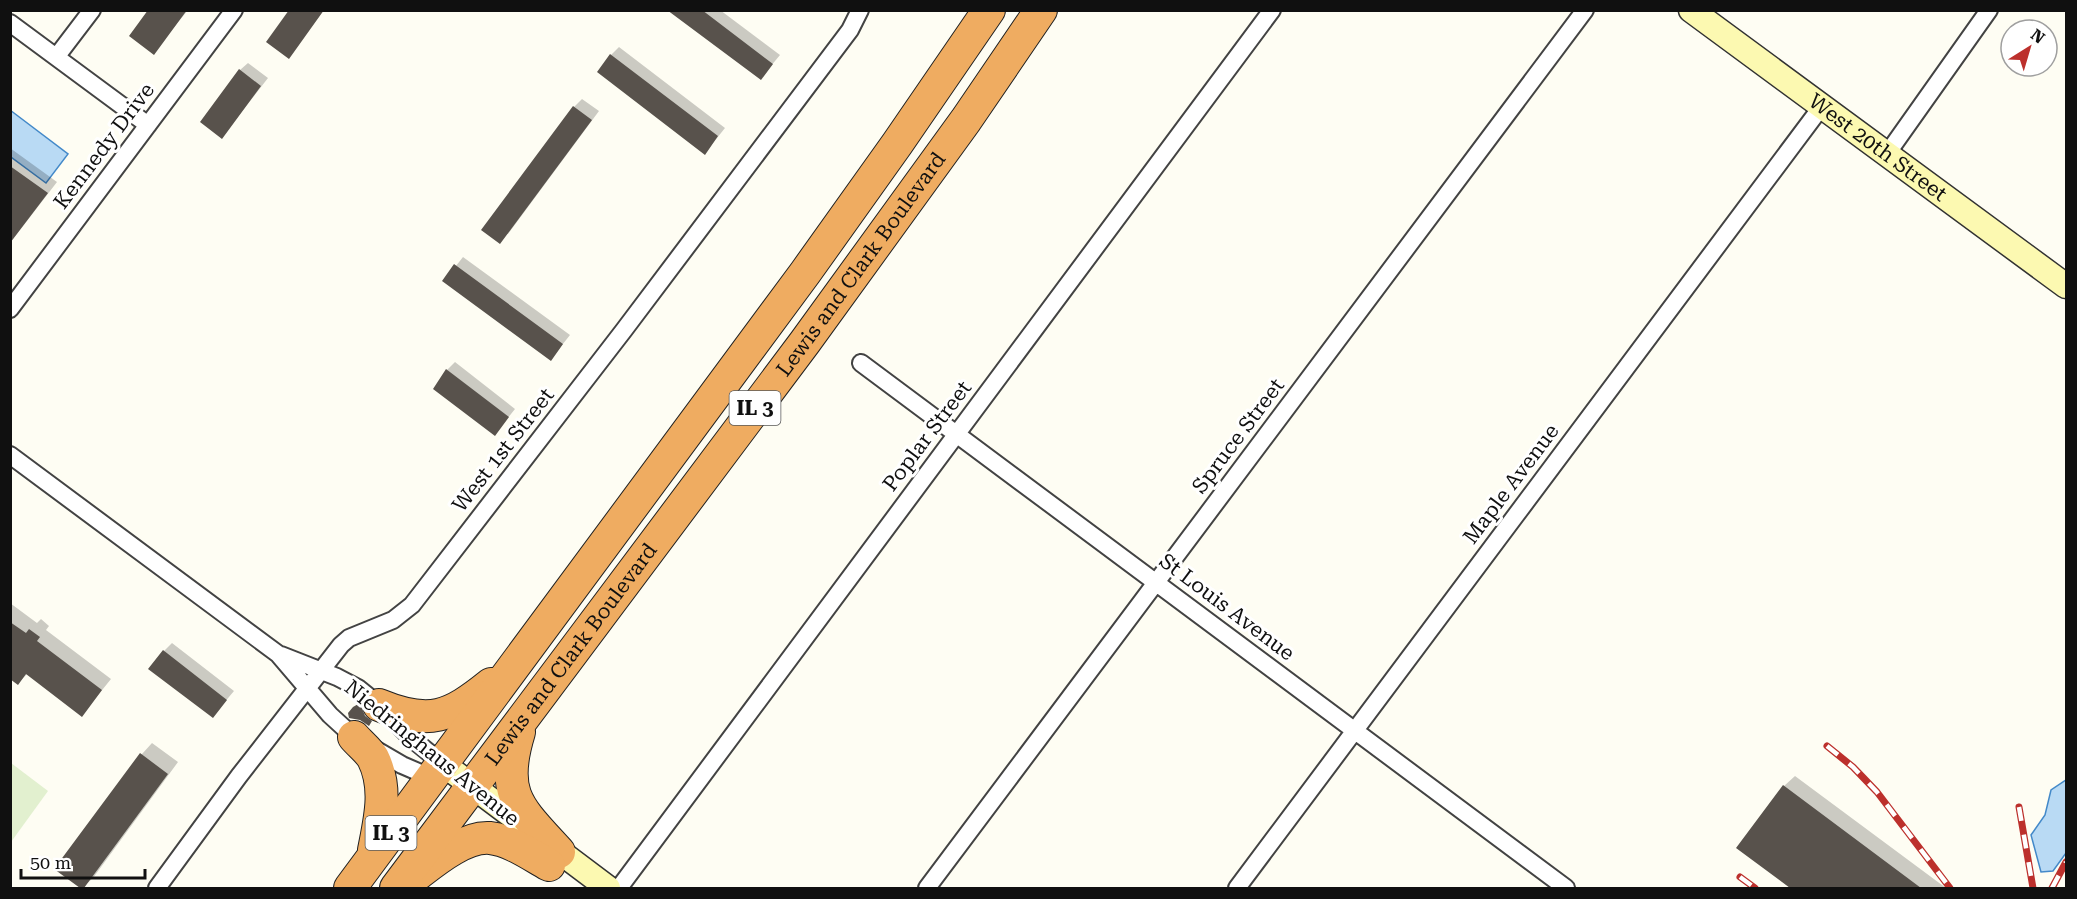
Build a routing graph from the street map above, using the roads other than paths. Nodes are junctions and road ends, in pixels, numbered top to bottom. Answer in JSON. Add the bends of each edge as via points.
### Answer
{"nodes":[{"id":1,"x":92,"y":10,"type":"edge"},
{"id":2,"x":234,"y":10,"type":"edge"},
{"id":3,"x":860,"y":10,"type":"edge"},
{"id":4,"x":989,"y":10,"type":"edge"},
{"id":5,"x":1041,"y":10,"type":"edge"},
{"id":6,"x":1272,"y":10,"type":"edge"},
{"id":7,"x":1585,"y":10,"type":"edge"},
{"id":8,"x":1691,"y":10,"type":"edge"},
{"id":9,"x":1989,"y":10,"type":"edge"},
{"id":10,"x":10,"y":23,"type":"edge"},
{"id":11,"x":57,"y":56,"type":"junction"},
{"id":12,"x":1822,"y":106,"type":"junction"},
{"id":13,"x":148,"y":125,"type":"junction"},
{"id":14,"x":1887,"y":154,"type":"junction"},
{"id":15,"x":2067,"y":286,"type":"edge"},
{"id":16,"x":10,"y":309,"type":"edge"},
{"id":17,"x":861,"y":363,"type":"dead end"},
{"id":18,"x":957,"y":434,"type":"junction"},
{"id":19,"x":10,"y":455,"type":"edge"},
{"id":20,"x":1156,"y":583,"type":"junction"},
{"id":21,"x":278,"y":654,"type":"junction"},
{"id":22,"x":515,"y":665,"type":"junction"},
{"id":23,"x":320,"y":670,"type":"junction"},
{"id":24,"x":307,"y":687,"type":"junction"},
{"id":25,"x":379,"y":705,"type":"junction"},
{"id":26,"x":522,"y":721,"type":"junction"},
{"id":27,"x":1355,"y":731,"type":"junction"},
{"id":28,"x":354,"y":737,"type":"junction"},
{"id":29,"x":438,"y":771,"type":"junction"},
{"id":30,"x":468,"y":794,"type":"junction"},
{"id":31,"x":554,"y":858,"type":"junction"},
{"id":32,"x":372,"y":859,"type":"junction"},
{"id":33,"x":1556,"y":886,"type":"edge"},
{"id":34,"x":157,"y":888,"type":"edge"},
{"id":35,"x":350,"y":888,"type":"edge"},
{"id":36,"x":398,"y":888,"type":"edge"},
{"id":37,"x":580,"y":888,"type":"edge"},
{"id":38,"x":608,"y":888,"type":"edge"},
{"id":39,"x":619,"y":888,"type":"edge"},
{"id":40,"x":927,"y":888,"type":"edge"},
{"id":41,"x":1237,"y":888,"type":"edge"}],
"edges":[{"from":1,"to":11,"type":"street"},
{"from":2,"to":13,"type":"street","name":"Kennedy Drive"},
{"from":3,"to":23,"type":"street","name":"West 1st Street","via":[[850,30],[412,605],[380,627],[349,638]]},
{"from":4,"to":22,"type":"highway","name":"Lewis and Clark Boulevard","number":"IL 3","via":[[805,273]]},
{"from":5,"to":26,"type":"highway","name":"Lewis and Clark Boulevard","number":"IL 3","via":[[805,342]]},
{"from":6,"to":18,"type":"street","name":"Poplar Street"},
{"from":7,"to":20,"type":"street","name":"Spruce Street"},
{"from":8,"to":12,"type":"street","name":"West 20th Street"},
{"from":9,"to":14,"type":"street"},
{"from":10,"to":11,"type":"street"},
{"from":11,"to":13,"type":"street"},
{"from":12,"to":14,"type":"street","name":"West 20th Street"},
{"from":12,"to":27,"type":"street","name":"Maple Avenue"},
{"from":13,"to":16,"type":"street","name":"Kennedy Drive"},
{"from":14,"to":15,"type":"street","name":"West 20th Street"},
{"from":17,"to":18,"type":"street","name":"St Louis Avenue"},
{"from":18,"to":20,"type":"street","name":"St Louis Avenue"},
{"from":18,"to":39,"type":"street","name":"Poplar Street"},
{"from":19,"to":21,"type":"street","name":"Niedringhaus Avenue"},
{"from":20,"to":27,"type":"street","name":"St Louis Avenue"},
{"from":20,"to":40,"type":"street","name":"Spruce Street"},
{"from":21,"to":23,"type":"street","name":"Niedringhaus Avenue"},
{"from":21,"to":24,"type":"street","name":"Niedringhaus Avenue"},
{"from":22,"to":25,"type":"highway","via":[[468,703],[448,713],[414,716]]},
{"from":22,"to":29,"type":"highway","name":"Lewis and Clark Boulevard","number":"IL 3"},
{"from":23,"to":24,"type":"street","name":"West 1st Street"},
{"from":23,"to":25,"type":"street","name":"Niedringhaus Avenue","via":[[358,688]]},
{"from":24,"to":28,"type":"street","name":"Niedringhaus Avenue","via":[[330,716]]},
{"from":24,"to":34,"type":"street","name":"West 1st Street"},
{"from":25,"to":29,"type":"street","name":"Niedringhaus Avenue"},
{"from":26,"to":30,"type":"highway","name":"Lewis and Clark Boulevard","number":"IL 3"},
{"from":26,"to":31,"type":"highway","via":[[511,758],[510,778],[522,810]]},
{"from":27,"to":33,"type":"street","name":"St Louis Avenue"},
{"from":27,"to":41,"type":"street","name":"Maple Avenue"},
{"from":28,"to":29,"type":"street","name":"Niedringhaus Avenue","via":[[402,765]]},
{"from":28,"to":32,"type":"highway","via":[[372,757],[382,783],[382,811]]},
{"from":29,"to":30,"type":"street","name":"Niedringhaus Avenue"},
{"from":29,"to":32,"type":"highway","number":"IL 3"},
{"from":30,"to":31,"type":"street","name":"Niedringhaus Avenue"},
{"from":30,"to":36,"type":"highway","number":"IL 3"},
{"from":31,"to":36,"type":"highway","via":[[489,838],[476,840],[443,854]]},
{"from":31,"to":37,"type":"street","name":"Niedringhaus Avenue"},
{"from":31,"to":38,"type":"street","name":"Niedringhaus Avenue"},
{"from":32,"to":35,"type":"highway","number":"IL 3"}]}
